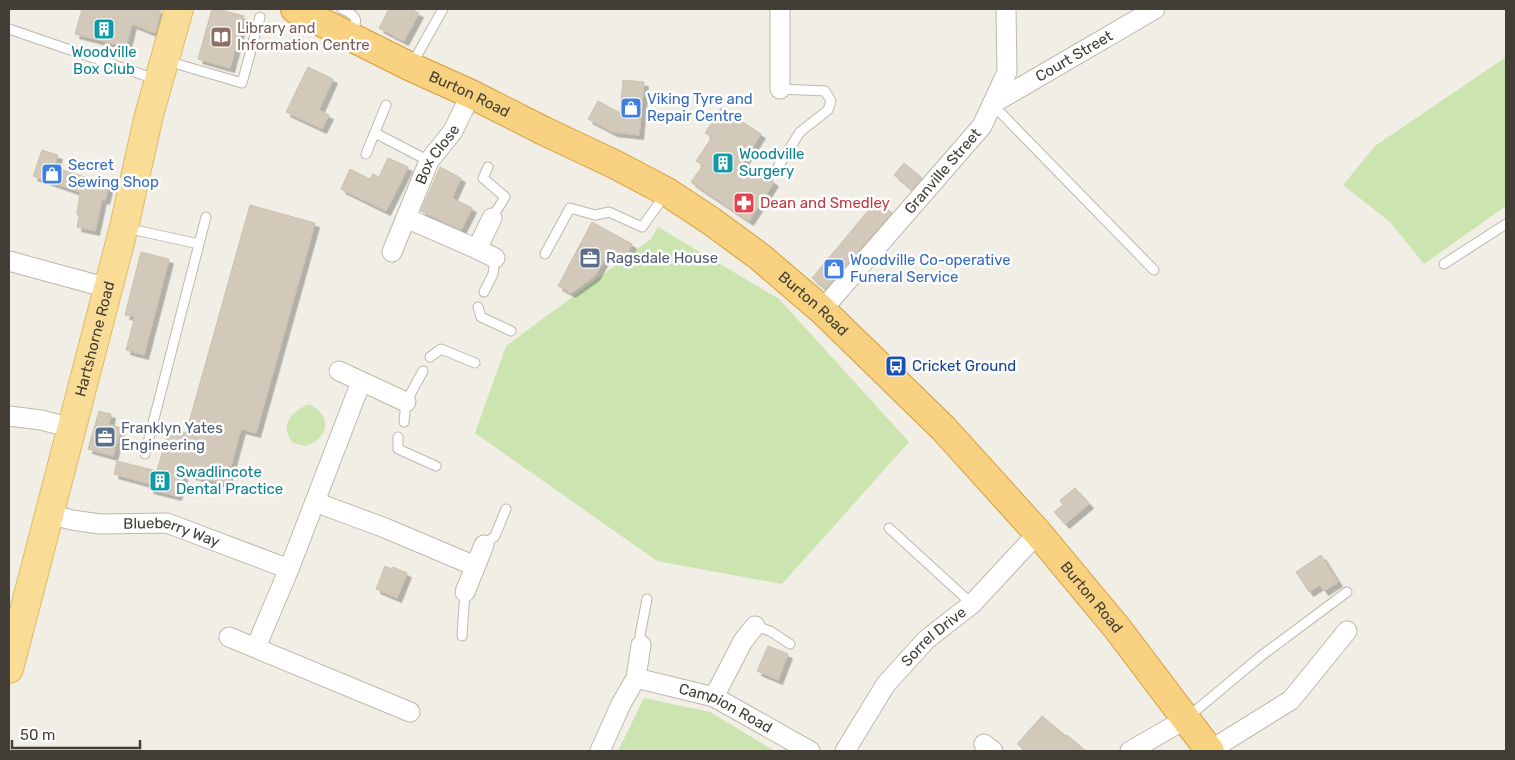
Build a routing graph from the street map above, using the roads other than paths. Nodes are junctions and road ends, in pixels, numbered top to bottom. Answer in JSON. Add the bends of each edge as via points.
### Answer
{"nodes":[{"id":1,"x":179,"y":9,"type":"edge"},
{"id":2,"x":295,"y":9,"type":"edge"},
{"id":3,"x":342,"y":9,"type":"edge"},
{"id":4,"x":443,"y":9,"type":"edge"},
{"id":5,"x":780,"y":9,"type":"edge"},
{"id":6,"x":1006,"y":9,"type":"edge"},
{"id":7,"x":1155,"y":9,"type":"edge"},
{"id":8,"x":260,"y":17,"type":"dead end"},
{"id":9,"x":9,"y":29,"type":"edge"},
{"id":10,"x":352,"y":36,"type":"junction"},
{"id":11,"x":411,"y":67,"type":"junction"},
{"id":12,"x":162,"y":70,"type":"junction"},
{"id":13,"x":780,"y":89,"type":"joint"},
{"id":14,"x":471,"y":94,"type":"junction"},
{"id":15,"x":992,"y":104,"type":"junction"},
{"id":16,"x":386,"y":105,"type":"dead end"},
{"id":17,"x":375,"y":133,"type":"junction"},
{"id":18,"x":366,"y":154,"type":"dead end"},
{"id":19,"x":429,"y":161,"type":"junction"},
{"id":20,"x":488,"y":167,"type":"dead end"},
{"id":21,"x":778,"y":167,"type":"dead end"},
{"id":22,"x":667,"y":192,"type":"junction"},
{"id":23,"x":206,"y":217,"type":"dead end"},
{"id":24,"x":406,"y":218,"type":"junction"},
{"id":25,"x":492,"y":218,"type":"joint"},
{"id":26,"x":1506,"y":224,"type":"edge"},
{"id":27,"x":124,"y":227,"type":"junction"},
{"id":28,"x":199,"y":244,"type":"junction"},
{"id":29,"x":477,"y":248,"type":"junction"},
{"id":30,"x":392,"y":252,"type":"dead end"},
{"id":31,"x":545,"y":254,"type":"dead end"},
{"id":32,"x":494,"y":258,"type":"joint"},
{"id":33,"x":9,"y":261,"type":"edge"},
{"id":34,"x":1444,"y":264,"type":"dead end"},
{"id":35,"x":1154,"y":270,"type":"dead end"},
{"id":36,"x":108,"y":288,"type":"junction"},
{"id":37,"x":484,"y":292,"type":"dead end"},
{"id":38,"x":478,"y":307,"type":"dead end"},
{"id":39,"x":822,"y":310,"type":"junction"},
{"id":40,"x":511,"y":331,"type":"dead end"},
{"id":41,"x":430,"y":356,"type":"dead end"},
{"id":42,"x":475,"y":363,"type":"dead end"},
{"id":43,"x":339,"y":371,"type":"dead end"},
{"id":44,"x":423,"y":371,"type":"dead end"},
{"id":45,"x":361,"y":382,"type":"junction"},
{"id":46,"x":406,"y":402,"type":"junction"},
{"id":47,"x":9,"y":416,"type":"edge"},
{"id":48,"x":404,"y":422,"type":"dead end"},
{"id":49,"x":72,"y":428,"type":"junction"},
{"id":50,"x":398,"y":437,"type":"dead end"},
{"id":51,"x":145,"y":454,"type":"dead end"},
{"id":52,"x":436,"y":466,"type":"dead end"},
{"id":53,"x":315,"y":502,"type":"junction"},
{"id":54,"x":506,"y":509,"type":"dead end"},
{"id":55,"x":49,"y":514,"type":"junction"},
{"id":56,"x":889,"y":528,"type":"dead end"},
{"id":57,"x":1038,"y":533,"type":"junction"},
{"id":58,"x":484,"y":545,"type":"joint"},
{"id":59,"x":475,"y":566,"type":"junction"},
{"id":60,"x":289,"y":569,"type":"junction"},
{"id":61,"x":465,"y":592,"type":"joint"},
{"id":62,"x":1348,"y":592,"type":"dead end"},
{"id":63,"x":647,"y":599,"type":"dead end"},
{"id":64,"x":972,"y":604,"type":"junction"},
{"id":65,"x":755,"y":626,"type":"joint"},
{"id":66,"x":1347,"y":631,"type":"dead end"},
{"id":67,"x":462,"y":636,"type":"dead end"},
{"id":68,"x":230,"y":637,"type":"dead end"},
{"id":69,"x":790,"y":644,"type":"dead end"},
{"id":70,"x":641,"y":645,"type":"joint"},
{"id":71,"x":256,"y":647,"type":"junction"},
{"id":72,"x":9,"y":669,"type":"edge"},
{"id":73,"x":636,"y":678,"type":"junction"},
{"id":74,"x":714,"y":697,"type":"junction"},
{"id":75,"x":410,"y":712,"type":"dead end"},
{"id":76,"x":1186,"y":719,"type":"junction"},
{"id":77,"x":600,"y":751,"type":"edge"},
{"id":78,"x":810,"y":751,"type":"edge"},
{"id":79,"x":845,"y":751,"type":"edge"},
{"id":80,"x":1130,"y":751,"type":"edge"},
{"id":81,"x":1210,"y":751,"type":"edge"}],
"edges":[{"from":1,"to":12,"type":"main road","name":"Hartshorne Road"},
{"from":2,"to":10,"type":"highway","name":"Burton Road"},
{"from":3,"to":10,"type":"lane","via":[[356,19]]},
{"from":4,"to":11,"type":"lane"},
{"from":5,"to":13,"type":"street"},
{"from":6,"to":15,"type":"street","name":"Granville Street","via":[[1007,72]]},
{"from":7,"to":15,"type":"street","name":"Court Street"},
{"from":8,"to":12,"type":"lane","via":[[242,83]]},
{"from":9,"to":12,"type":"lane"},
{"from":10,"to":11,"type":"highway","name":"Burton Road"},
{"from":11,"to":14,"type":"highway","name":"Burton Road"},
{"from":12,"to":27,"type":"main road","name":"Hartshorne Road"},
{"from":13,"to":21,"type":"lane","via":[[825,91],[831,100],[828,110],[800,132]]},
{"from":14,"to":19,"type":"street","name":"Box Close","via":[[452,130]]},
{"from":14,"to":22,"type":"highway","name":"Burton Road"},
{"from":15,"to":35,"type":"lane"},
{"from":15,"to":39,"type":"street","name":"Granville Street","via":[[982,126]]},
{"from":16,"to":17,"type":"lane"},
{"from":17,"to":18,"type":"lane"},
{"from":17,"to":19,"type":"lane"},
{"from":19,"to":24,"type":"street","name":"Box Close"},
{"from":20,"to":25,"type":"lane","via":[[483,178],[505,197]]},
{"from":22,"to":31,"type":"lane","via":[[642,227],[609,212],[595,215],[570,208]]},
{"from":22,"to":39,"type":"highway","name":"Burton Road","via":[[712,220]]},
{"from":23,"to":28,"type":"lane"},
{"from":24,"to":29,"type":"street"},
{"from":24,"to":30,"type":"street","name":"Box Close"},
{"from":25,"to":29,"type":"street"},
{"from":26,"to":34,"type":"lane"},
{"from":27,"to":28,"type":"lane"},
{"from":27,"to":36,"type":"main road","name":"Hartshorne Road"},
{"from":28,"to":51,"type":"lane"},
{"from":29,"to":32,"type":"street"},
{"from":32,"to":37,"type":"lane","via":[[493,274]]},
{"from":33,"to":36,"type":"street"},
{"from":36,"to":49,"type":"main road","name":"Hartshorne Road"},
{"from":38,"to":40,"type":"lane","via":[[481,317]]},
{"from":39,"to":57,"type":"highway","name":"Burton Road","via":[[944,429]]},
{"from":41,"to":42,"type":"lane","via":[[441,349]]},
{"from":43,"to":45,"type":"street"},
{"from":44,"to":46,"type":"lane"},
{"from":45,"to":46,"type":"street"},
{"from":45,"to":53,"type":"street"},
{"from":46,"to":48,"type":"lane"},
{"from":47,"to":49,"type":"street"},
{"from":49,"to":55,"type":"main road","name":"Hartshorne Road"},
{"from":50,"to":52,"type":"lane","via":[[398,449]]},
{"from":53,"to":59,"type":"street"},
{"from":53,"to":60,"type":"street"},
{"from":54,"to":58,"type":"lane","via":[[495,536]]},
{"from":55,"to":60,"type":"street","name":"Blueberry Way","via":[[100,524],[167,523]]},
{"from":55,"to":72,"type":"main road","name":"Hartshorne Road"},
{"from":56,"to":64,"type":"lane"},
{"from":57,"to":64,"type":"street","name":"Sorrel Drive"},
{"from":57,"to":76,"type":"highway","name":"Burton Road","via":[[1117,628]]},
{"from":58,"to":59,"type":"street"},
{"from":59,"to":61,"type":"street"},
{"from":60,"to":71,"type":"street"},
{"from":61,"to":67,"type":"lane"},
{"from":62,"to":76,"type":"lane","via":[[1261,656]]},
{"from":63,"to":70,"type":"lane"},
{"from":64,"to":79,"type":"street","name":"Sorrel Drive","via":[[928,639],[886,684]]},
{"from":65,"to":69,"type":"lane"},
{"from":65,"to":74,"type":"street","via":[[743,641]]},
{"from":66,"to":81,"type":"street","via":[[1291,700]]},
{"from":68,"to":71,"type":"street"},
{"from":70,"to":73,"type":"street"},
{"from":71,"to":75,"type":"street"},
{"from":73,"to":74,"type":"street","name":"Campion Road"},
{"from":73,"to":77,"type":"street"},
{"from":74,"to":78,"type":"street","name":"Campion Road"},
{"from":76,"to":80,"type":"street"},
{"from":76,"to":81,"type":"highway","name":"Burton Road"}]}
